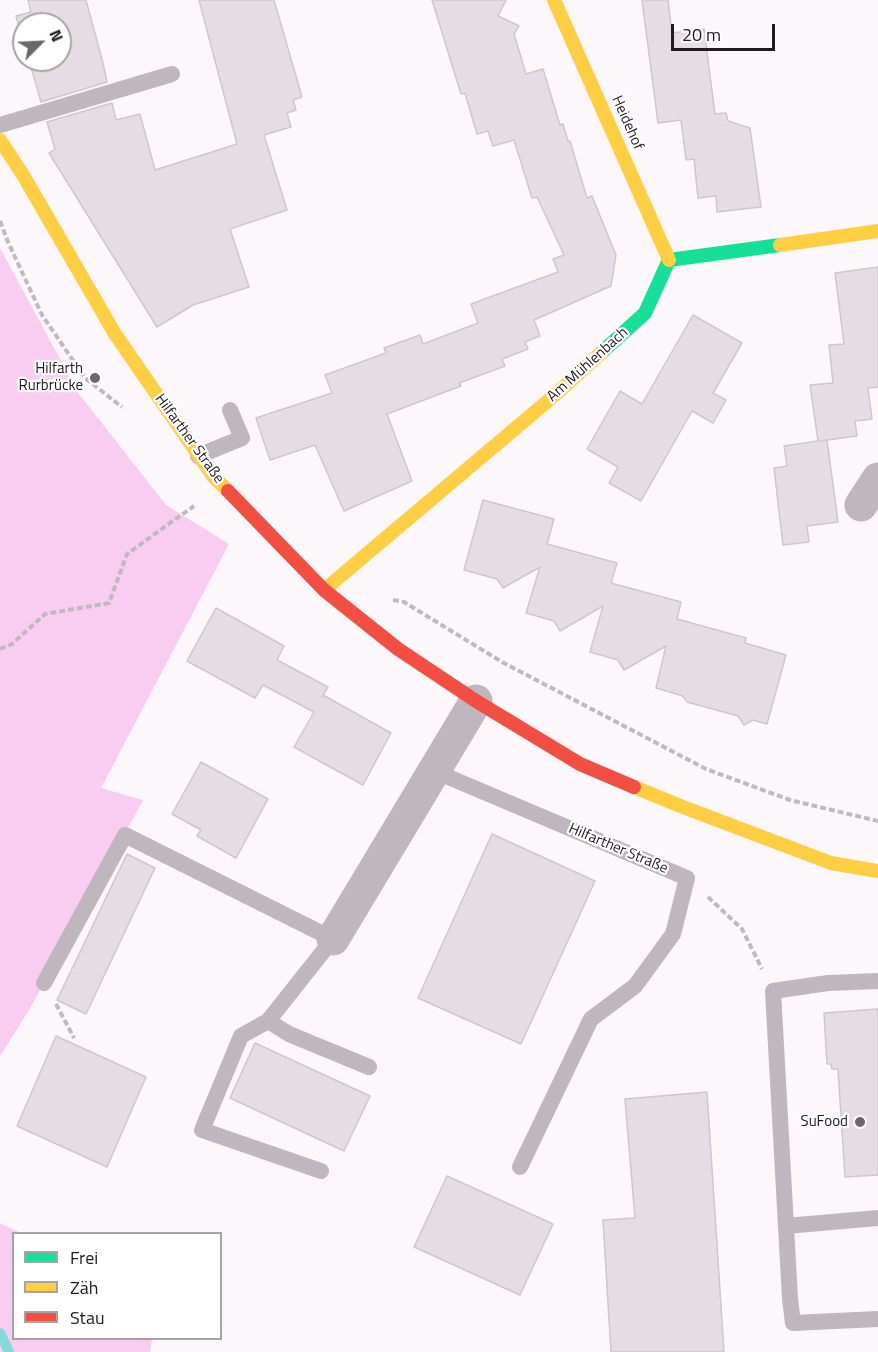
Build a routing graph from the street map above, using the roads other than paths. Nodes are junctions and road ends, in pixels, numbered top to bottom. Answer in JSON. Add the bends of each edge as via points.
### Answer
{"nodes":[{"id":1,"x":554,"y":0,"type":"edge"},
{"id":2,"x":172,"y":74,"type":"dead end"},
{"id":3,"x":0,"y":124,"type":"edge"},
{"id":4,"x":0,"y":140,"type":"edge"},
{"id":5,"x":878,"y":231,"type":"edge"},
{"id":6,"x":669,"y":260,"type":"junction"},
{"id":7,"x":230,"y":410,"type":"dead end"},
{"id":8,"x":198,"y":456,"type":"junction"},
{"id":9,"x":324,"y":590,"type":"junction"},
{"id":10,"x":476,"y":701,"type":"junction"},
{"id":11,"x":434,"y":771,"type":"junction"},
{"id":12,"x":878,"y":871,"type":"edge"},
{"id":13,"x":333,"y":939,"type":"junction"},
{"id":14,"x":878,"y":981,"type":"edge"},
{"id":15,"x":44,"y":983,"type":"road end"},
{"id":16,"x":268,"y":1021,"type":"junction"},
{"id":17,"x":369,"y":1067,"type":"dead end"},
{"id":18,"x":520,"y":1167,"type":"dead end"},
{"id":19,"x":321,"y":1171,"type":"dead end"},
{"id":20,"x":878,"y":1218,"type":"edge"},
{"id":21,"x":786,"y":1226,"type":"junction"},
{"id":22,"x":878,"y":1319,"type":"edge"}],
"edges":[{"from":1,"to":6,"type":"main road","name":"Heidehof"},
{"from":2,"to":3,"type":"lane"},
{"from":4,"to":8,"type":"main road","name":"Hilfarther Straße","via":[[115,334]]},
{"from":5,"to":6,"type":"main road"},
{"from":6,"to":9,"type":"main road","name":"Am Mühlenbach","via":[[645,313],[556,394]]},
{"from":7,"to":8,"type":"lane","via":[[242,438]]},
{"from":8,"to":9,"type":"main road","name":"Hilfarther Straße","via":[[213,477]]},
{"from":9,"to":10,"type":"main road","name":"Hilfarther Straße","via":[[398,649]]},
{"from":10,"to":11,"type":"street"},
{"from":10,"to":12,"type":"main road","name":"Hilfarther Straße","via":[[580,764],[831,863]]},
{"from":11,"to":13,"type":"street"},
{"from":11,"to":18,"type":"lane","name":"Hilfarther Straße","via":[[687,878],[673,934],[635,986],[591,1019]]},
{"from":13,"to":15,"type":"lane","via":[[125,835]]},
{"from":13,"to":16,"type":"lane"},
{"from":14,"to":21,"type":"lane","via":[[774,991]]},
{"from":16,"to":17,"type":"lane","via":[[289,1034]]},
{"from":16,"to":19,"type":"lane","via":[[241,1036],[202,1130]]},
{"from":20,"to":21,"type":"lane"},
{"from":21,"to":22,"type":"lane","via":[[794,1323]]}]}
